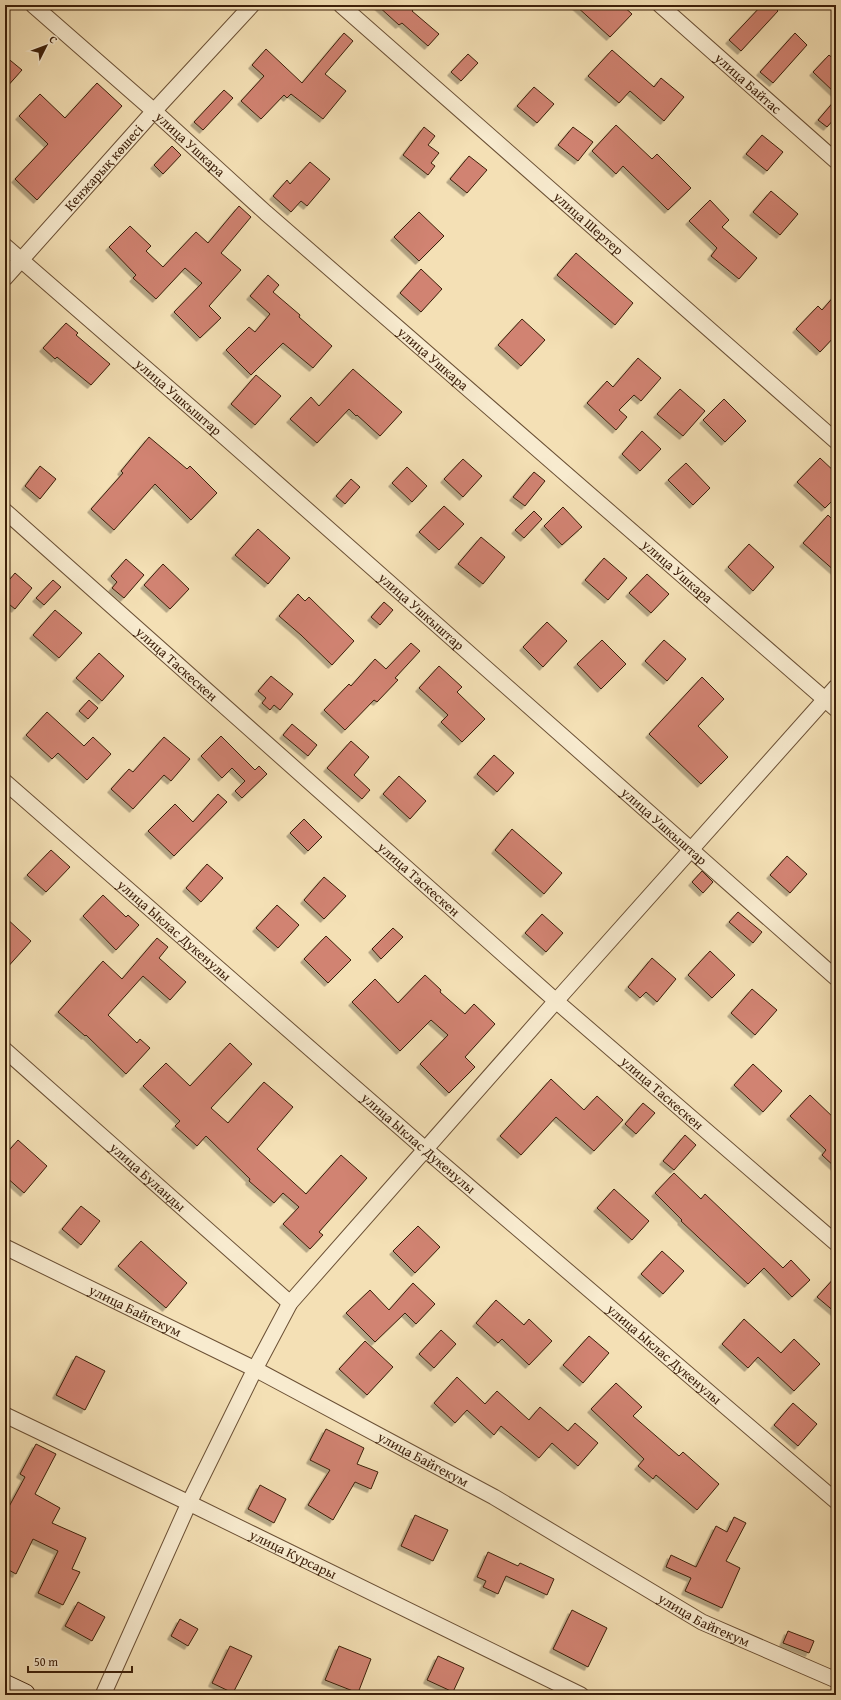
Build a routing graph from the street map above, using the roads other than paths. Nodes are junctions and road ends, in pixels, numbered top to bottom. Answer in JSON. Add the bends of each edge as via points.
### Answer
{"nodes":[{"id":1,"x":33,"y":5,"type":"edge"},
{"id":2,"x":252,"y":5,"type":"edge"},
{"id":3,"x":340,"y":5,"type":"edge"},
{"id":4,"x":660,"y":5,"type":"edge"},
{"id":5,"x":154,"y":111,"type":"junction"},
{"id":6,"x":836,"y":161,"type":"edge"},
{"id":7,"x":5,"y":246,"type":"edge"},
{"id":8,"x":21,"y":260,"type":"junction"},
{"id":9,"x":5,"y":278,"type":"edge"},
{"id":10,"x":836,"y":441,"type":"edge"},
{"id":11,"x":5,"y":511,"type":"edge"},
{"id":12,"x":836,"y":687,"type":"edge"},
{"id":13,"x":830,"y":704,"type":"edge"},
{"id":14,"x":5,"y":782,"type":"edge"},
{"id":15,"x":691,"y":849,"type":"junction"},
{"id":16,"x":836,"y":978,"type":"edge"},
{"id":17,"x":556,"y":1001,"type":"junction"},
{"id":18,"x":5,"y":1050,"type":"edge"},
{"id":19,"x":425,"y":1149,"type":"junction"},
{"id":20,"x":836,"y":1243,"type":"edge"},
{"id":21,"x":5,"y":1247,"type":"edge"},
{"id":22,"x":290,"y":1303,"type":"junction"},
{"id":23,"x":255,"y":1369,"type":"junction"},
{"id":24,"x":5,"y":1415,"type":"edge"},
{"id":25,"x":836,"y":1501,"type":"edge"},
{"id":26,"x":190,"y":1503,"type":"junction"},
{"id":27,"x":836,"y":1680,"type":"edge"},
{"id":28,"x":5,"y":1686,"type":"edge"},
{"id":29,"x":24,"y":1695,"type":"edge"},
{"id":30,"x":103,"y":1695,"type":"edge"},
{"id":31,"x":581,"y":1695,"type":"edge"}],
"edges":[{"from":1,"to":5,"type":"street","name":"улица Ушкара"},
{"from":2,"to":5,"type":"street","name":"Кенжарық көшесі"},
{"from":3,"to":10,"type":"street","name":"улица Шертер"},
{"from":4,"to":6,"type":"street","name":"улица Байтас"},
{"from":5,"to":8,"type":"street","name":"Кенжарық көшесі"},
{"from":5,"to":13,"type":"street","name":"улица Ушкара","via":[[266,213]]},
{"from":7,"to":8,"type":"street","name":"улица Ушкыштар"},
{"from":8,"to":9,"type":"street","name":"Кенжарық көшесі"},
{"from":8,"to":15,"type":"street","name":"улица Ушкыштар"},
{"from":11,"to":17,"type":"street","name":"улица Таскескен"},
{"from":12,"to":13,"type":"street"},
{"from":13,"to":15,"type":"street"},
{"from":14,"to":19,"type":"street","name":"улица Ыклас Дукенулы"},
{"from":15,"to":16,"type":"street","name":"улица Ушкыштар"},
{"from":15,"to":17,"type":"street"},
{"from":17,"to":19,"type":"street"},
{"from":17,"to":20,"type":"street","name":"улица Таскескен"},
{"from":18,"to":22,"type":"street","name":"улица Буланды"},
{"from":19,"to":22,"type":"street"},
{"from":19,"to":25,"type":"street","name":"улица Ыклас Дукенулы"},
{"from":21,"to":23,"type":"street","name":"улица Байгекум"},
{"from":22,"to":23,"type":"street"},
{"from":23,"to":26,"type":"street"},
{"from":23,"to":27,"type":"street","name":"улица Байгекум","via":[[494,1497],[702,1622]]},
{"from":24,"to":26,"type":"street","name":"улица Курсары"},
{"from":26,"to":30,"type":"street"},
{"from":26,"to":31,"type":"street","name":"улица Курсары"},
{"from":28,"to":29,"type":"main road"}]}
